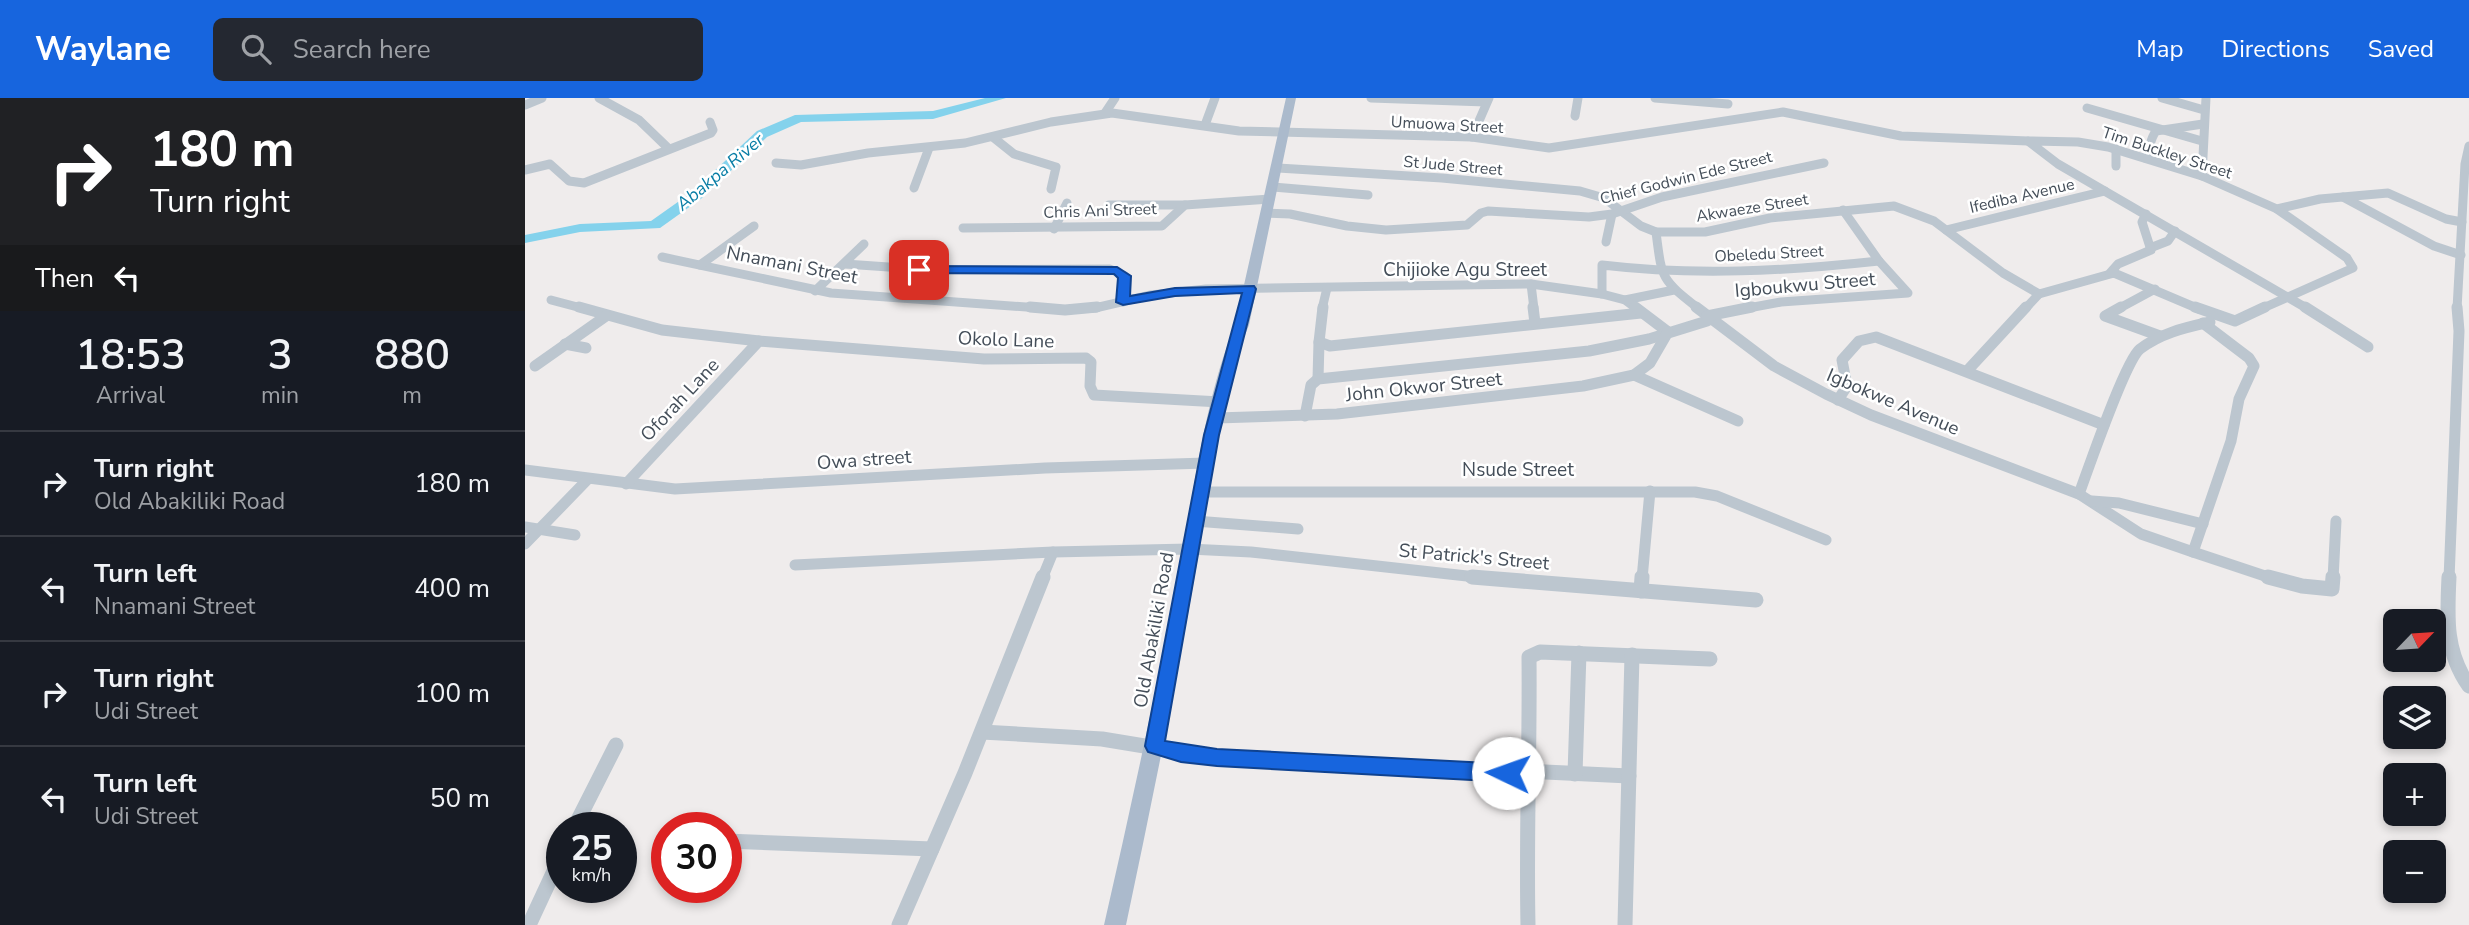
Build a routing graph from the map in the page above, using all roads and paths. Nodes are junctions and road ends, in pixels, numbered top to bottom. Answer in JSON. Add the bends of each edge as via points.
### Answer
{"nodes":[{"id":1,"x":542,"y":98,"type":"edge"},
{"id":2,"x":599,"y":98,"type":"edge"},
{"id":3,"x":1115,"y":98,"type":"edge"},
{"id":4,"x":1215,"y":98,"type":"edge"},
{"id":5,"x":1291,"y":98,"type":"edge"},
{"id":6,"x":1371,"y":98,"type":"edge"},
{"id":7,"x":1579,"y":98,"type":"edge"},
{"id":8,"x":1655,"y":98,"type":"edge"},
{"id":9,"x":2162,"y":98,"type":"edge"},
{"id":10,"x":2206,"y":98,"type":"edge"},
{"id":11,"x":1441,"y":99,"type":"edge"},
{"id":12,"x":1487,"y":100,"type":"edge"},
{"id":13,"x":1728,"y":101,"type":"edge"},
{"id":14,"x":525,"y":105,"type":"edge"},
{"id":15,"x":2087,"y":108,"type":"dead end"},
{"id":16,"x":2204,"y":110,"type":"junction"},
{"id":17,"x":1105,"y":113,"type":"junction"},
{"id":18,"x":1576,"y":116,"type":"dead end"},
{"id":19,"x":1730,"y":119,"type":"junction"},
{"id":20,"x":710,"y":122,"type":"dead end"},
{"id":21,"x":2203,"y":124,"type":"junction"},
{"id":22,"x":1205,"y":125,"type":"junction"},
{"id":23,"x":2161,"y":129,"type":"junction"},
{"id":24,"x":1285,"y":133,"type":"junction"},
{"id":25,"x":1472,"y":137,"type":"junction"},
{"id":26,"x":994,"y":138,"type":"junction"},
{"id":27,"x":2028,"y":141,"type":"junction"},
{"id":28,"x":2202,"y":141,"type":"junction"},
{"id":29,"x":2469,"y":146,"type":"edge"},
{"id":30,"x":669,"y":148,"type":"junction"},
{"id":31,"x":929,"y":148,"type":"junction"},
{"id":32,"x":2116,"y":149,"type":"junction"},
{"id":33,"x":2145,"y":158,"type":"junction"},
{"id":34,"x":776,"y":163,"type":"dead end"},
{"id":35,"x":1824,"y":163,"type":"dead end"},
{"id":36,"x":2116,"y":166,"type":"dead end"},
{"id":37,"x":1277,"y":168,"type":"junction"},
{"id":38,"x":525,"y":170,"type":"edge"},
{"id":39,"x":2202,"y":176,"type":"junction"},
{"id":40,"x":914,"y":188,"type":"dead end"},
{"id":41,"x":1051,"y":189,"type":"dead end"},
{"id":42,"x":2105,"y":191,"type":"junction"},
{"id":43,"x":2467,"y":192,"type":"edge"},
{"id":44,"x":1367,"y":195,"type":"dead end"},
{"id":45,"x":2343,"y":197,"type":"junction"},
{"id":46,"x":1270,"y":200,"type":"junction"},
{"id":47,"x":1067,"y":203,"type":"dead end"},
{"id":48,"x":1109,"y":205,"type":"dead end"},
{"id":49,"x":1185,"y":205,"type":"junction"},
{"id":50,"x":1894,"y":206,"type":"joint"},
{"id":51,"x":2277,"y":209,"type":"junction"},
{"id":52,"x":1843,"y":210,"type":"junction"},
{"id":53,"x":1616,"y":213,"type":"junction"},
{"id":54,"x":2146,"y":214,"type":"junction"},
{"id":55,"x":2462,"y":222,"type":"junction"},
{"id":56,"x":754,"y":226,"type":"dead end"},
{"id":57,"x":964,"y":228,"type":"dead end"},
{"id":58,"x":1054,"y":229,"type":"junction"},
{"id":59,"x":1946,"y":230,"type":"junction"},
{"id":60,"x":2175,"y":231,"type":"junction"},
{"id":61,"x":1656,"y":232,"type":"junction"},
{"id":62,"x":1606,"y":242,"type":"dead end"},
{"id":63,"x":865,"y":244,"type":"dead end"},
{"id":64,"x":2150,"y":248,"type":"junction"},
{"id":65,"x":2464,"y":249,"type":"edge"},
{"id":66,"x":662,"y":257,"type":"dead end"},
{"id":67,"x":1879,"y":261,"type":"junction"},
{"id":68,"x":845,"y":264,"type":"junction"},
{"id":69,"x":700,"y":265,"type":"junction"},
{"id":70,"x":1661,"y":272,"type":"junction"},
{"id":71,"x":2110,"y":273,"type":"junction"},
{"id":72,"x":1531,"y":284,"type":"junction"},
{"id":73,"x":1327,"y":288,"type":"junction"},
{"id":74,"x":1249,"y":289,"type":"junction"},
{"id":75,"x":2155,"y":289,"type":"junction"},
{"id":76,"x":1674,"y":290,"type":"junction"},
{"id":77,"x":815,"y":291,"type":"junction"},
{"id":78,"x":1602,"y":294,"type":"junction"},
{"id":79,"x":2039,"y":294,"type":"junction"},
{"id":80,"x":2290,"y":298,"type":"junction"},
{"id":81,"x":551,"y":300,"type":"dead end"},
{"id":82,"x":1625,"y":300,"type":"junction"},
{"id":83,"x":1123,"y":302,"type":"junction"},
{"id":84,"x":1641,"y":313,"type":"junction"},
{"id":85,"x":606,"y":316,"type":"junction"},
{"id":86,"x":1707,"y":316,"type":"junction"},
{"id":87,"x":2226,"y":320,"type":"junction"},
{"id":88,"x":1535,"y":323,"type":"junction"},
{"id":89,"x":2203,"y":323,"type":"junction"},
{"id":90,"x":1668,"y":332,"type":"junction"},
{"id":91,"x":2160,"y":336,"type":"junction"},
{"id":92,"x":759,"y":341,"type":"junction"},
{"id":93,"x":1319,"y":342,"type":"junction"},
{"id":94,"x":565,"y":344,"type":"junction"},
{"id":95,"x":2368,"y":347,"type":"dead end"},
{"id":96,"x":586,"y":348,"type":"dead end"},
{"id":97,"x":535,"y":366,"type":"dead end"},
{"id":98,"x":1967,"y":371,"type":"junction"},
{"id":99,"x":1634,"y":375,"type":"junction"},
{"id":100,"x":1318,"y":379,"type":"junction"},
{"id":101,"x":1838,"y":400,"type":"junction"},
{"id":102,"x":1218,"y":410,"type":"junction"},
{"id":103,"x":1305,"y":416,"type":"junction"},
{"id":104,"x":1738,"y":421,"type":"dead end"},
{"id":105,"x":2104,"y":425,"type":"junction"},
{"id":106,"x":1206,"y":463,"type":"junction"},
{"id":107,"x":525,"y":470,"type":"edge"},
{"id":108,"x":588,"y":479,"type":"junction"},
{"id":109,"x":626,"y":484,"type":"junction"},
{"id":110,"x":1650,"y":491,"type":"junction"},
{"id":111,"x":1201,"y":492,"type":"junction"},
{"id":112,"x":2083,"y":497,"type":"junction"},
{"id":113,"x":1195,"y":521,"type":"junction"},
{"id":114,"x":2336,"y":521,"type":"dead end"},
{"id":115,"x":2203,"y":524,"type":"junction"},
{"id":116,"x":525,"y":527,"type":"edge"},
{"id":117,"x":541,"y":528,"type":"junction"},
{"id":118,"x":1298,"y":529,"type":"dead end"},
{"id":119,"x":575,"y":535,"type":"dead end"},
{"id":120,"x":1826,"y":540,"type":"dead end"},
{"id":121,"x":525,"y":544,"type":"edge"},
{"id":122,"x":1189,"y":549,"type":"junction"},
{"id":123,"x":1053,"y":552,"type":"junction"},
{"id":124,"x":2193,"y":552,"type":"junction"},
{"id":125,"x":795,"y":565,"type":"dead end"},
{"id":126,"x":1641,"y":590,"type":"junction"},
{"id":127,"x":1756,"y":600,"type":"dead end"},
{"id":128,"x":1579,"y":653,"type":"junction"},
{"id":129,"x":1632,"y":655,"type":"junction"},
{"id":130,"x":1710,"y":659,"type":"dead end"},
{"id":131,"x":2469,"y":686,"type":"edge"},
{"id":132,"x":982,"y":732,"type":"junction"},
{"id":133,"x":616,"y":745,"type":"dead end"},
{"id":134,"x":1155,"y":746,"type":"junction"},
{"id":135,"x":1520,"y":772,"type":"junction"},
{"id":136,"x":1575,"y":774,"type":"junction"},
{"id":137,"x":1629,"y":776,"type":"junction"},
{"id":138,"x":582,"y":812,"type":"edge"},
{"id":139,"x":742,"y":842,"type":"edge"},
{"id":140,"x":932,"y":849,"type":"junction"},
{"id":141,"x":546,"y":888,"type":"edge"},
{"id":142,"x":529,"y":925,"type":"edge"},
{"id":143,"x":899,"y":925,"type":"edge"},
{"id":144,"x":1115,"y":925,"type":"edge"},
{"id":145,"x":1528,"y":925,"type":"edge"},
{"id":146,"x":1625,"y":925,"type":"edge"}],
"edges":[{"from":1,"to":14,"type":"street"},
{"from":2,"to":30,"type":"street","via":[[639,120]]},
{"from":3,"to":17,"type":"street"},
{"from":4,"to":22,"type":"street"},
{"from":5,"to":24,"type":"main road","name":"Old Abakiliki Road"},
{"from":6,"to":11,"type":"street"},
{"from":7,"to":18,"type":"street"},
{"from":8,"to":13,"type":"street"},
{"from":9,"to":16,"type":"street"},
{"from":10,"to":16,"type":"street"},
{"from":11,"to":12,"type":"street"},
{"from":12,"to":25,"type":"street"},
{"from":13,"to":19,"type":"street"},
{"from":15,"to":23,"type":"street"},
{"from":16,"to":21,"type":"street"},
{"from":17,"to":22,"type":"street"},
{"from":17,"to":26,"type":"street"},
{"from":19,"to":25,"type":"street","name":"Umuowa Street","via":[[1560,148]]},
{"from":19,"to":27,"type":"street","via":[[1787,113],[1884,135]]},
{"from":20,"to":30,"type":"street","via":[[711,133]]},
{"from":21,"to":23,"type":"street"},
{"from":21,"to":28,"type":"street"},
{"from":22,"to":24,"type":"street"},
{"from":23,"to":28,"type":"street"},
{"from":23,"to":33,"type":"street","via":[[2149,140]]},
{"from":24,"to":25,"type":"street","name":"Umuowa Street"},
{"from":24,"to":37,"type":"main road","name":"Old Abakiliki Road"},
{"from":26,"to":31,"type":"street"},
{"from":26,"to":41,"type":"street","via":[[1018,157],[1056,167]]},
{"from":27,"to":32,"type":"street","name":"Tim Buckley Street","via":[[2078,142]]},
{"from":27,"to":42,"type":"street"},
{"from":28,"to":39,"type":"street"},
{"from":29,"to":43,"type":"street"},
{"from":30,"to":38,"type":"street","via":[[579,184],[567,181],[550,164]]},
{"from":31,"to":34,"type":"street","via":[[868,152],[813,163]]},
{"from":31,"to":40,"type":"street"},
{"from":32,"to":33,"type":"street","name":"Tim Buckley Street"},
{"from":32,"to":36,"type":"street"},
{"from":33,"to":39,"type":"street","name":"Tim Buckley Street"},
{"from":35,"to":53,"type":"street","name":"Chief Godwin Ede Street","via":[[1662,197]]},
{"from":37,"to":46,"type":"main road","name":"Old Abakiliki Road"},
{"from":37,"to":53,"type":"street","name":"St Jude Street","via":[[1580,191],[1604,198]]},
{"from":39,"to":51,"type":"street","name":"Tim Buckley Street"},
{"from":42,"to":54,"type":"street"},
{"from":42,"to":59,"type":"street","name":"Ifediba Avenue"},
{"from":43,"to":55,"type":"street"},
{"from":44,"to":46,"type":"street"},
{"from":45,"to":51,"type":"street"},
{"from":45,"to":55,"type":"street","via":[[2392,193],[2445,219]]},
{"from":45,"to":65,"type":"street","via":[[2434,246]]},
{"from":46,"to":49,"type":"street","name":"Chris Ani Street"},
{"from":46,"to":53,"type":"street","name":"Chief Godwin Ede Street","via":[[1290,214],[1386,230],[1467,225],[1488,211],[1589,217]]},
{"from":46,"to":74,"type":"main road","name":"Old Abakiliki Road"},
{"from":47,"to":58,"type":"street"},
{"from":48,"to":49,"type":"street"},
{"from":49,"to":58,"type":"street","name":"Chris Ani Street","via":[[1162,226]]},
{"from":50,"to":52,"type":"street","name":"Akwaeze Street"},
{"from":50,"to":59,"type":"street","via":[[1912,210]]},
{"from":51,"to":80,"type":"street","via":[[2353,264],[2347,272]]},
{"from":52,"to":61,"type":"street","name":"Akwaeze Street","via":[[1770,218],[1705,232]]},
{"from":52,"to":67,"type":"street"},
{"from":53,"to":61,"type":"street","name":"Akwaeze Street"},
{"from":53,"to":62,"type":"street"},
{"from":54,"to":60,"type":"street"},
{"from":54,"to":64,"type":"street","via":[[2142,222]]},
{"from":55,"to":65,"type":"street"},
{"from":56,"to":69,"type":"street"},
{"from":57,"to":58,"type":"street","name":"Chris Ani Street"},
{"from":59,"to":79,"type":"street"},
{"from":60,"to":64,"type":"street","via":[[2168,241]]},
{"from":60,"to":80,"type":"street"},
{"from":61,"to":70,"type":"street"},
{"from":63,"to":68,"type":"street"},
{"from":64,"to":71,"type":"street","via":[[2148,253],[2113,265]]},
{"from":65,"to":131,"type":"street","via":[[2457,303],[2447,627],[2449,652]]},
{"from":66,"to":69,"type":"street","name":"Nnamani Street"},
{"from":67,"to":70,"type":"street","name":"Obeledu Street","via":[[1714,274]]},
{"from":67,"to":86,"type":"street","name":"Igboukwu Street","via":[[1908,293],[1781,302]]},
{"from":68,"to":77,"type":"street"},
{"from":68,"to":83,"type":"street","via":[[892,269],[1117,271],[1125,276]]},
{"from":69,"to":77,"type":"street","name":"Nnamani Street"},
{"from":70,"to":76,"type":"street","name":"Igbokwe Avenue"},
{"from":70,"to":78,"type":"street","via":[[1602,265]]},
{"from":71,"to":75,"type":"street"},
{"from":71,"to":79,"type":"street"},
{"from":72,"to":73,"type":"street","name":"Chijioke Agu Street"},
{"from":72,"to":78,"type":"street","name":"Chijioke Agu Street"},
{"from":72,"to":88,"type":"street"},
{"from":73,"to":74,"type":"street","name":"Chijioke Agu Street"},
{"from":73,"to":93,"type":"street"},
{"from":74,"to":83,"type":"street","name":"Nnamani Street","via":[[1175,292]]},
{"from":74,"to":102,"type":"main road","name":"Old Abakiliki Road"},
{"from":75,"to":87,"type":"street"},
{"from":75,"to":91,"type":"street","via":[[2105,316]]},
{"from":76,"to":82,"type":"street"},
{"from":76,"to":86,"type":"street","name":"Igbokwe Avenue"},
{"from":77,"to":83,"type":"street","name":"Nnamani Street","via":[[1065,310]]},
{"from":78,"to":82,"type":"street","name":"Chijioke Agu Street"},
{"from":79,"to":98,"type":"street"},
{"from":80,"to":87,"type":"street","via":[[2240,320]]},
{"from":80,"to":95,"type":"street"},
{"from":81,"to":85,"type":"street"},
{"from":82,"to":84,"type":"street","name":"Chijioke Agu Street"},
{"from":84,"to":88,"type":"street"},
{"from":84,"to":90,"type":"street","name":"Chijioke Agu Street"},
{"from":85,"to":92,"type":"street","via":[[663,330]]},
{"from":85,"to":94,"type":"street"},
{"from":86,"to":90,"type":"street","name":"Igboukwu Street","via":[[1707,321]]},
{"from":86,"to":101,"type":"street","name":"Igbokwe Avenue","via":[[1774,366]]},
{"from":87,"to":89,"type":"street"},
{"from":88,"to":93,"type":"street","via":[[1346,346]]},
{"from":89,"to":91,"type":"street"},
{"from":89,"to":115,"type":"street","via":[[2254,366],[2239,399],[2231,441]]},
{"from":90,"to":99,"type":"street","via":[[1650,363]]},
{"from":90,"to":100,"type":"street","via":[[1611,348]]},
{"from":91,"to":105,"type":"street","via":[[2137,351]]},
{"from":92,"to":102,"type":"street","name":"Okolo Lane","via":[[984,359],[1086,358],[1091,362],[1094,395]]},
{"from":92,"to":109,"type":"street","name":"Oforah Lane"},
{"from":93,"to":100,"type":"street"},
{"from":94,"to":96,"type":"street"},
{"from":94,"to":97,"type":"street"},
{"from":98,"to":101,"type":"street","via":[[1876,337],[1859,341],[1842,359],[1847,386]]},
{"from":98,"to":105,"type":"street"},
{"from":99,"to":103,"type":"street","name":"John Okwor Street","via":[[1560,389]]},
{"from":99,"to":104,"type":"street"},
{"from":100,"to":103,"type":"street","via":[[1311,386]]},
{"from":101,"to":112,"type":"street","name":"Igbokwe Avenue"},
{"from":102,"to":103,"type":"street","name":"John Okwor Street"},
{"from":102,"to":106,"type":"main road","name":"Old Abakiliki Road"},
{"from":105,"to":112,"type":"street"},
{"from":106,"to":109,"type":"street","name":"Owa street","via":[[685,488]]},
{"from":106,"to":111,"type":"main road","name":"Old Abakiliki Road"},
{"from":107,"to":108,"type":"street","name":"Owa street"},
{"from":108,"to":109,"type":"street","name":"Owa street"},
{"from":108,"to":117,"type":"street"},
{"from":110,"to":111,"type":"street","name":"Nsude Street"},
{"from":110,"to":120,"type":"street","name":"Nsude Street","via":[[1717,496]]},
{"from":110,"to":126,"type":"street"},
{"from":111,"to":113,"type":"main road","name":"Old Abakiliki Road"},
{"from":112,"to":115,"type":"street"},
{"from":112,"to":124,"type":"street","via":[[2141,534]]},
{"from":113,"to":118,"type":"street"},
{"from":113,"to":122,"type":"main road","name":"Old Abakiliki Road"},
{"from":114,"to":124,"type":"street","via":[[2332,589],[2239,569]]},
{"from":115,"to":124,"type":"street"},
{"from":116,"to":117,"type":"street"},
{"from":117,"to":119,"type":"street"},
{"from":117,"to":121,"type":"street"},
{"from":122,"to":123,"type":"street","name":"St Patrick's Street"},
{"from":122,"to":126,"type":"street","name":"St Patrick's Street"},
{"from":122,"to":134,"type":"main road","name":"Old Abakiliki Road"},
{"from":123,"to":125,"type":"street","name":"St Patrick's Street"},
{"from":123,"to":132,"type":"street"},
{"from":126,"to":127,"type":"street","name":"St Patrick's Street"},
{"from":128,"to":129,"type":"street"},
{"from":128,"to":135,"type":"street","via":[[1541,652],[1529,657]]},
{"from":128,"to":136,"type":"street"},
{"from":129,"to":130,"type":"street"},
{"from":129,"to":137,"type":"street"},
{"from":132,"to":134,"type":"street"},
{"from":132,"to":140,"type":"street"},
{"from":133,"to":138,"type":"street"},
{"from":134,"to":135,"type":"street","via":[[1217,758]]},
{"from":134,"to":144,"type":"main road","name":"Old Abakiliki Road"},
{"from":135,"to":136,"type":"street"},
{"from":135,"to":145,"type":"street"},
{"from":136,"to":137,"type":"street"},
{"from":137,"to":146,"type":"street"},
{"from":139,"to":140,"type":"street"},
{"from":140,"to":143,"type":"street"},
{"from":141,"to":142,"type":"street"}]}
